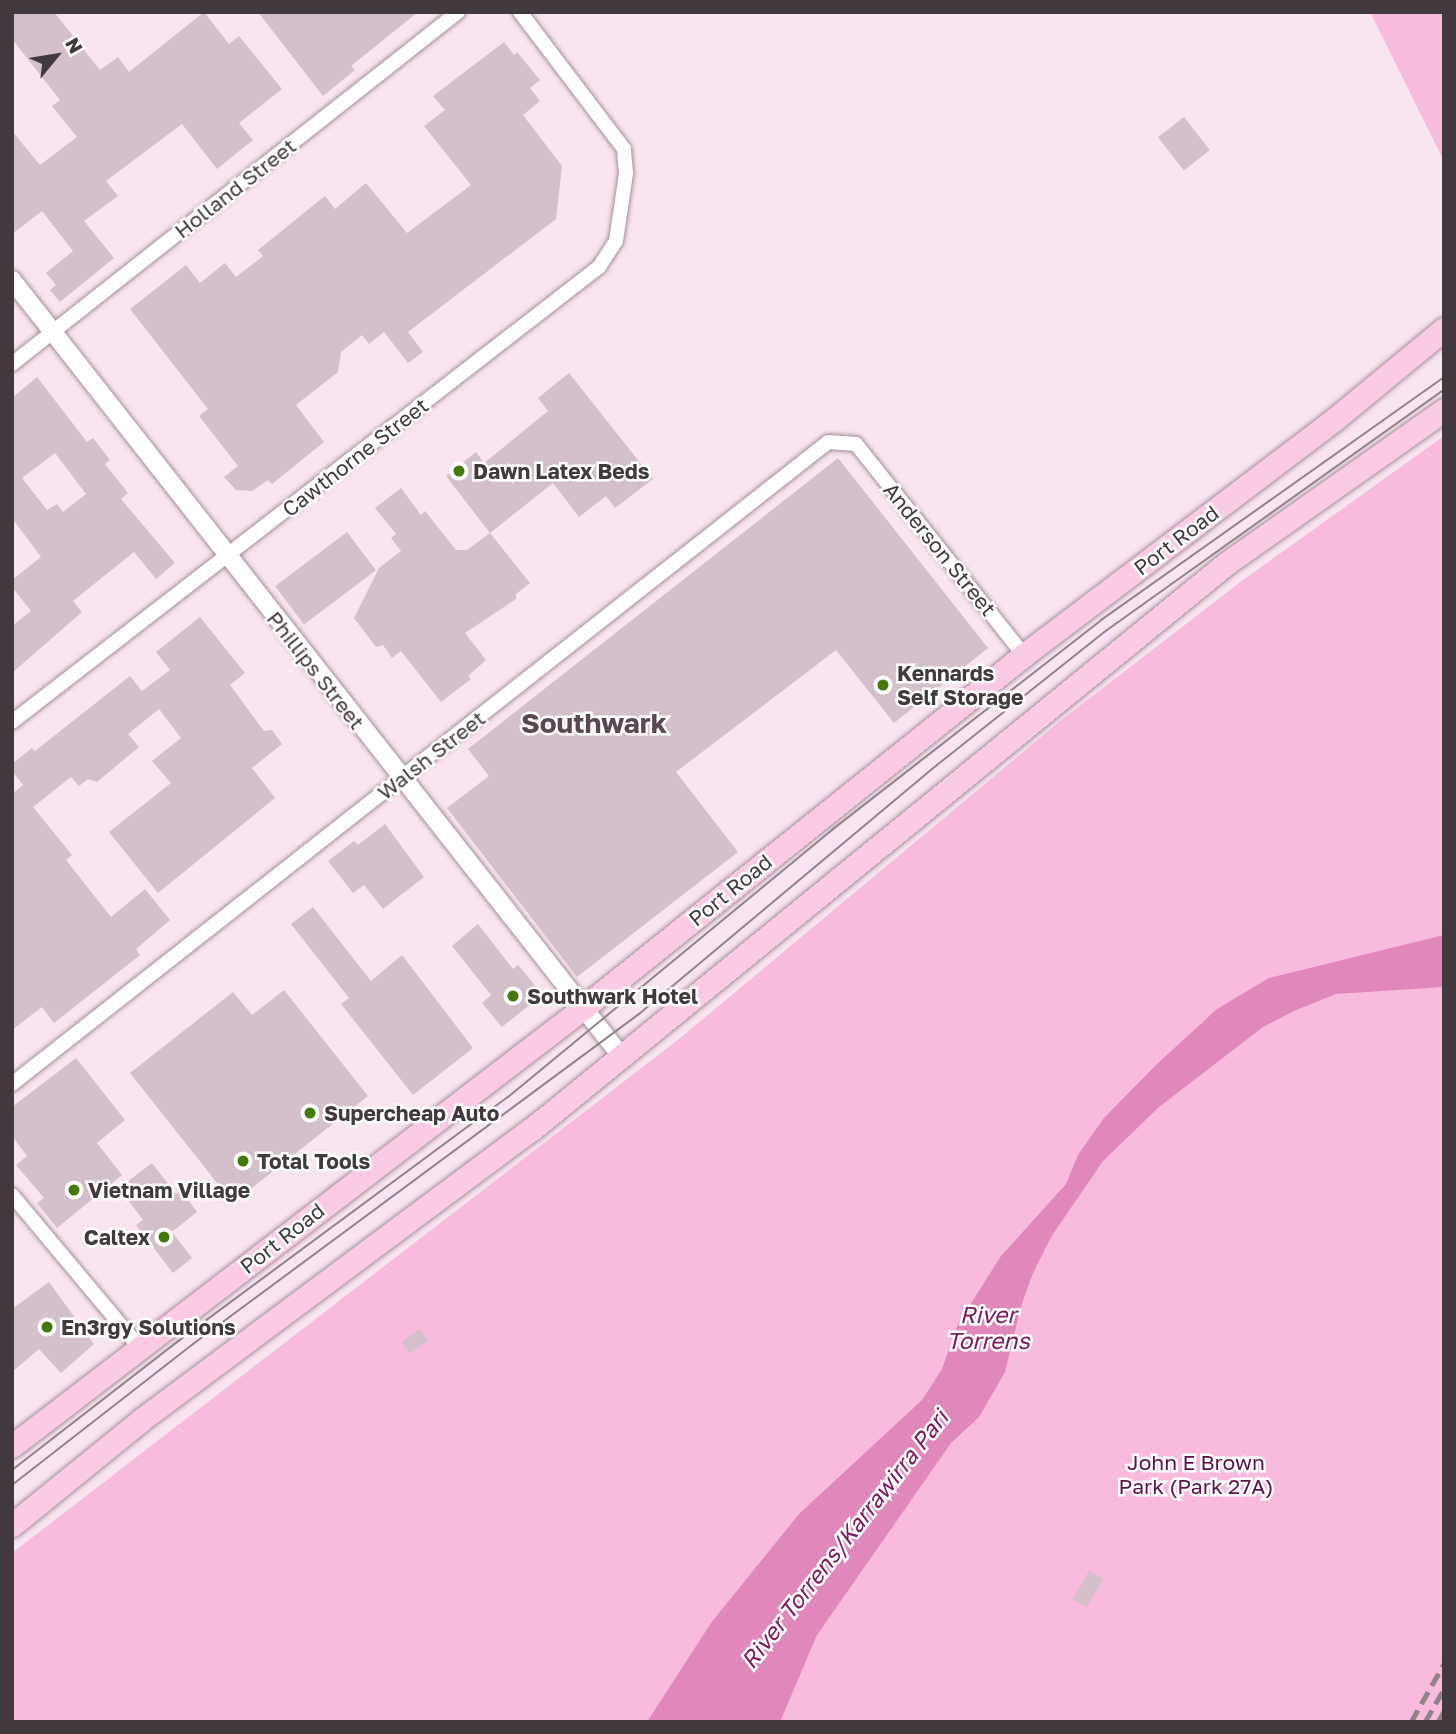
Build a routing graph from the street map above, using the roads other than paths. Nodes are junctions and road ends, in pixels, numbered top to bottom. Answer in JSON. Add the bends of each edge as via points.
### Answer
{"nodes":[{"id":1,"x":458,"y":12,"type":"edge"},
{"id":2,"x":520,"y":12,"type":"edge"},
{"id":3,"x":12,"y":280,"type":"edge"},
{"id":4,"x":1444,"y":328,"type":"edge"},
{"id":5,"x":52,"y":333,"type":"junction"},
{"id":6,"x":12,"y":364,"type":"edge"},
{"id":7,"x":1444,"y":410,"type":"edge"},
{"id":8,"x":856,"y":444,"type":"joint"},
{"id":9,"x":228,"y":557,"type":"junction"},
{"id":10,"x":1024,"y":655,"type":"junction"},
{"id":11,"x":12,"y":722,"type":"edge"},
{"id":12,"x":401,"y":779,"type":"junction"},
{"id":13,"x":583,"y":1008,"type":"junction"},
{"id":14,"x":622,"y":1057,"type":"junction"},
{"id":15,"x":12,"y":1084,"type":"edge"},
{"id":16,"x":12,"y":1195,"type":"edge"},
{"id":17,"x":139,"y":1347,"type":"junction"},
{"id":18,"x":12,"y":1446,"type":"edge"},
{"id":19,"x":12,"y":1525,"type":"edge"}],
"edges":[{"from":1,"to":5,"type":"street","name":"Holland Street"},
{"from":2,"to":9,"type":"street","name":"Cawthorne Street","via":[[624,149],[626,173],[616,241],[599,267]]},
{"from":3,"to":5,"type":"street","name":"Phillips Street"},
{"from":4,"to":10,"type":"highway","name":"Port Road","via":[[1336,418]]},
{"from":5,"to":6,"type":"street","name":"Holland Street"},
{"from":5,"to":9,"type":"street","name":"Phillips Street"},
{"from":7,"to":14,"type":"highway","via":[[1227,563]]},
{"from":8,"to":10,"type":"street","name":"Anderson Street"},
{"from":8,"to":12,"type":"street","name":"Walsh Street","via":[[828,442]]},
{"from":9,"to":11,"type":"street","name":"Cawthorne Street"},
{"from":9,"to":12,"type":"street","name":"Phillips Street"},
{"from":10,"to":13,"type":"highway","name":"Port Road"},
{"from":12,"to":13,"type":"street","name":"Phillips Street"},
{"from":12,"to":15,"type":"street","name":"Walsh Street"},
{"from":13,"to":14,"type":"street","name":"Phillips Street"},
{"from":13,"to":17,"type":"highway","name":"Port Road"},
{"from":14,"to":19,"type":"highway","via":[[141,1420]]},
{"from":16,"to":17,"type":"street"},
{"from":17,"to":18,"type":"highway","name":"Port Road"}]}
